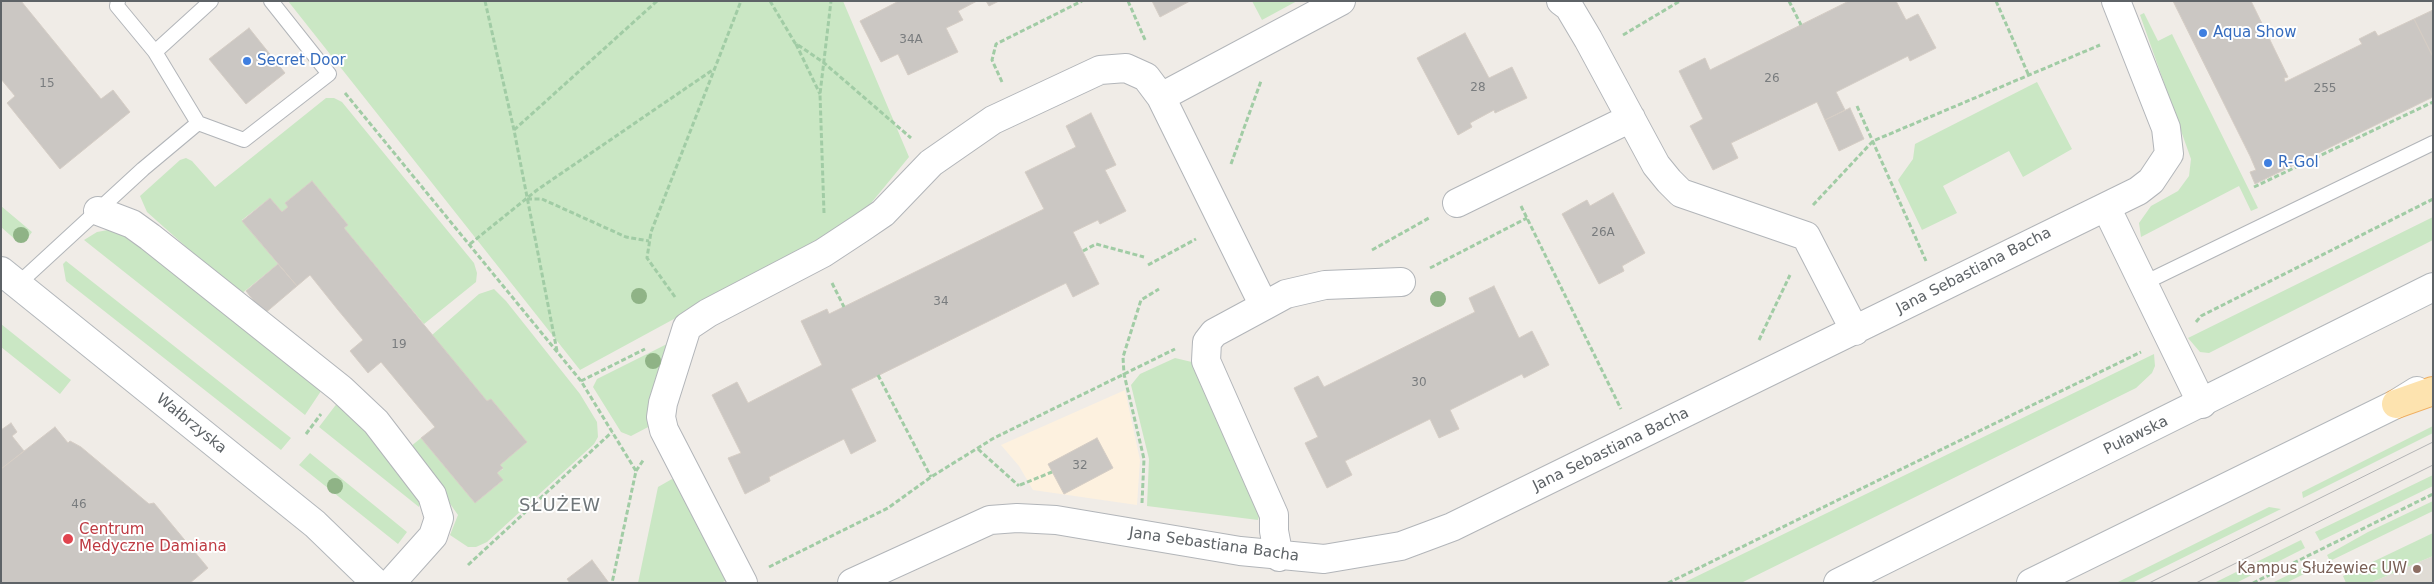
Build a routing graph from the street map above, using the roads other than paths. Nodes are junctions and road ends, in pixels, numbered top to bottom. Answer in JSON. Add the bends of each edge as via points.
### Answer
{"nodes":[{"id":1,"x":118,"y":1,"type":"edge"},
{"id":2,"x":211,"y":1,"type":"edge"},
{"id":3,"x":271,"y":1,"type":"edge"},
{"id":4,"x":1341,"y":1,"type":"edge"},
{"id":5,"x":1561,"y":1,"type":"edge"},
{"id":6,"x":2116,"y":1,"type":"edge"},
{"id":7,"x":155,"y":52,"type":"junction"},
{"id":8,"x":1161,"y":97,"type":"junction"},
{"id":9,"x":1631,"y":118,"type":"junction"},
{"id":10,"x":198,"y":123,"type":"junction"},
{"id":11,"x":2433,"y":143,"type":"edge"},
{"id":12,"x":1458,"y":203,"type":"road end"},
{"id":13,"x":2106,"y":206,"type":"junction"},
{"id":14,"x":98,"y":211,"type":"junction"},
{"id":15,"x":9,"y":278,"type":"edge"},
{"id":16,"x":1401,"y":282,"type":"road end"},
{"id":17,"x":2142,"y":284,"type":"junction"},
{"id":18,"x":2433,"y":288,"type":"edge"},
{"id":19,"x":1264,"y":306,"type":"junction"},
{"id":20,"x":1855,"y":331,"type":"junction"},
{"id":21,"x":2433,"y":381,"type":"edge"},
{"id":22,"x":2433,"y":391,"type":"edge"},
{"id":23,"x":2202,"y":404,"type":"junction"},
{"id":24,"x":2396,"y":404,"type":"junction"},
{"id":25,"x":1279,"y":557,"type":"junction"},
{"id":26,"x":743,"y":582,"type":"edge"},
{"id":27,"x":376,"y":583,"type":"edge"},
{"id":28,"x":391,"y":583,"type":"edge"},
{"id":29,"x":852,"y":583,"type":"edge"},
{"id":30,"x":1838,"y":583,"type":"edge"},
{"id":31,"x":2031,"y":583,"type":"edge"}],
"edges":[{"from":1,"to":7,"type":"lane","via":[[117,6]]},
{"from":2,"to":7,"type":"lane"},
{"from":3,"to":10,"type":"lane","via":[[328,74],[244,140]]},
{"from":4,"to":8,"type":"street"},
{"from":5,"to":9,"type":"street","via":[[1569,7]]},
{"from":6,"to":13,"type":"street","name":"Jana Sebastiana Bacha","via":[[2166,128],[2169,154],[2151,181]]},
{"from":7,"to":10,"type":"lane"},
{"from":8,"to":19,"type":"street"},
{"from":8,"to":26,"type":"street","via":[[1146,77],[1126,68],[1100,70],[993,120],[931,164],[883,213],[823,253],[690,325],[663,402],[661,417],[664,430]]},
{"from":9,"to":12,"type":"street"},
{"from":9,"to":20,"type":"street","via":[[1656,165],[1681,193],[1798,233]]},
{"from":10,"to":14,"type":"lane"},
{"from":11,"to":17,"type":"lane"},
{"from":13,"to":17,"type":"street"},
{"from":13,"to":20,"type":"street","name":"Jana Sebastiana Bacha"},
{"from":14,"to":15,"type":"lane"},
{"from":14,"to":28,"type":"street","via":[[132,224],[150,237],[341,389],[376,422],[432,496],[439,518],[433,536]]},
{"from":15,"to":27,"type":"street","name":"Wałbrzyska","via":[[315,524]]},
{"from":16,"to":19,"type":"street","via":[[1325,285],[1286,294]]},
{"from":17,"to":23,"type":"street"},
{"from":18,"to":23,"type":"street","name":"Puławska"},
{"from":19,"to":25,"type":"street","via":[[1214,333],[1208,342],[1206,361],[1274,515]]},
{"from":20,"to":25,"type":"street","name":"Jana Sebastiana Bacha","via":[[1452,527],[1401,546],[1324,559]]},
{"from":21,"to":24,"type":"street"},
{"from":22,"to":24,"type":"main road"},
{"from":23,"to":30,"type":"street","name":"Puławska"},
{"from":24,"to":31,"type":"street"},
{"from":25,"to":29,"type":"street","name":"Jana Sebastiana Bacha","via":[[1056,520],[1017,518],[990,520]]}]}
